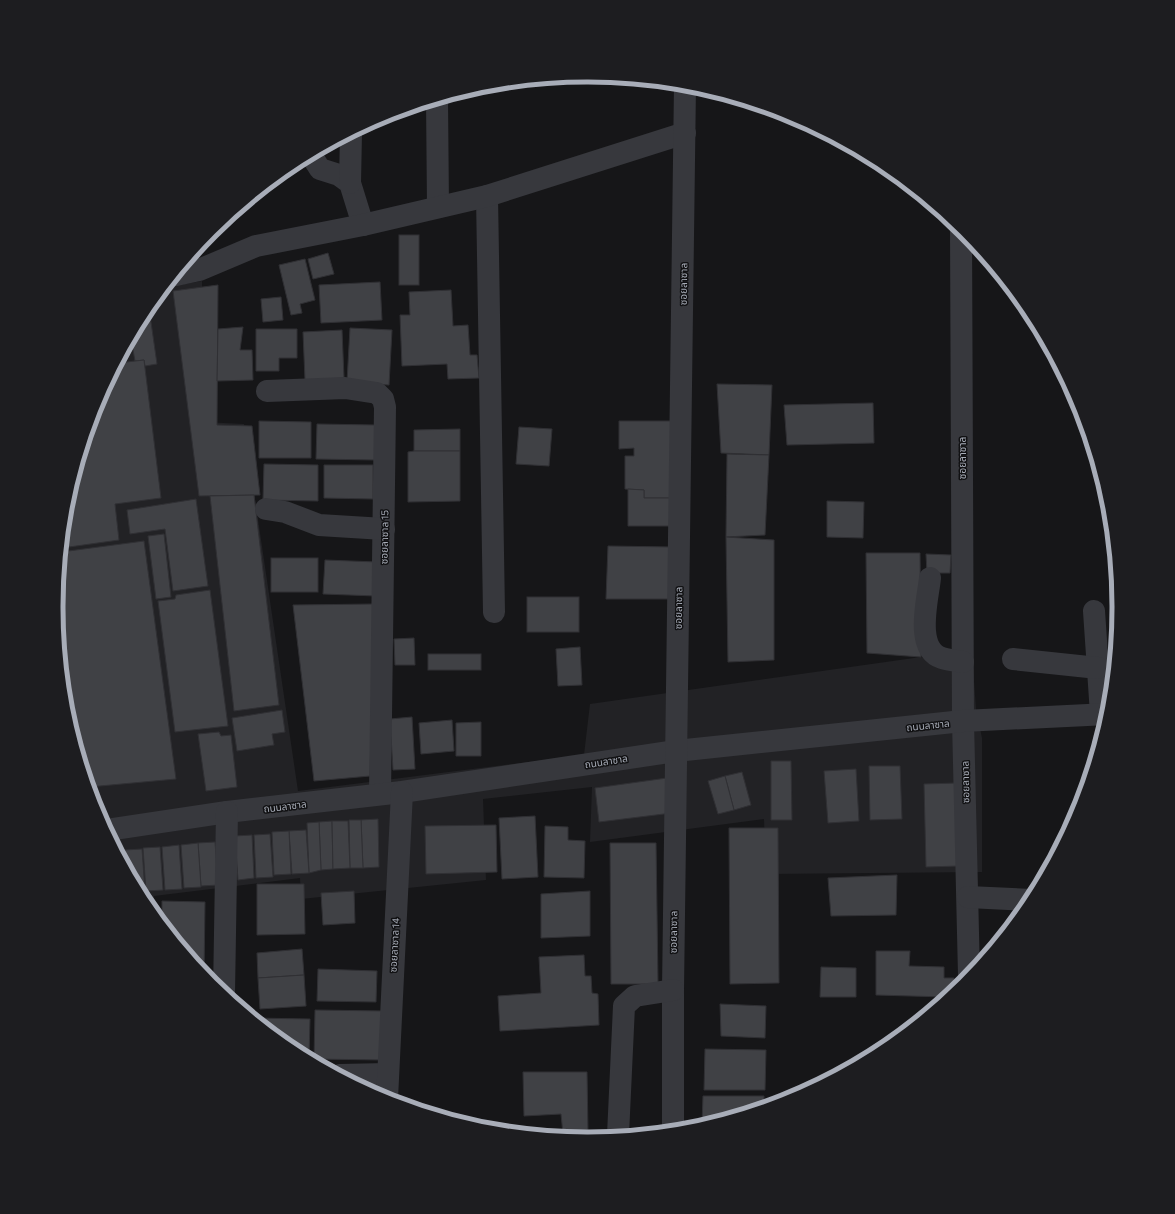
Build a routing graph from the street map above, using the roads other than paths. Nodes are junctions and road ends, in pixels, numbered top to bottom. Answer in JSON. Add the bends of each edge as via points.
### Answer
{"nodes":[{"id":1,"x":685,"y":92,"type":"edge"},
{"id":2,"x":437,"y":105,"type":"edge"},
{"id":3,"x":685,"y":133,"type":"junction"},
{"id":4,"x":351,"y":140,"type":"edge"},
{"id":5,"x":314,"y":160,"type":"edge"},
{"id":6,"x":350,"y":183,"type":"junction"},
{"id":7,"x":487,"y":196,"type":"junction"},
{"id":8,"x":438,"y":207,"type":"junction"},
{"id":9,"x":362,"y":225,"type":"junction"},
{"id":10,"x":961,"y":239,"type":"edge"},
{"id":11,"x":183,"y":274,"type":"edge"},
{"id":12,"x":267,"y":391,"type":"dead end"},
{"id":13,"x":266,"y":509,"type":"dead end"},
{"id":14,"x":384,"y":529,"type":"junction"},
{"id":15,"x":930,"y":578,"type":"dead end"},
{"id":16,"x":1094,"y":611,"type":"dead end"},
{"id":17,"x":494,"y":612,"type":"dead end"},
{"id":18,"x":1013,"y":659,"type":"dead end"},
{"id":19,"x":963,"y":662,"type":"junction"},
{"id":20,"x":1098,"y":668,"type":"junction"},
{"id":21,"x":1103,"y":705,"type":"edge"},
{"id":22,"x":1101,"y":714,"type":"edge"},
{"id":23,"x":963,"y":721,"type":"junction"},
{"id":24,"x":676,"y":751,"type":"junction"},
{"id":25,"x":402,"y":792,"type":"junction"},
{"id":26,"x":380,"y":794,"type":"junction"},
{"id":27,"x":227,"y":812,"type":"junction"},
{"id":28,"x":113,"y":829,"type":"edge"},
{"id":29,"x":968,"y":897,"type":"junction"},
{"id":30,"x":1023,"y":900,"type":"edge"},
{"id":31,"x":969,"y":967,"type":"edge"},
{"id":32,"x":224,"y":985,"type":"edge"},
{"id":33,"x":673,"y":990,"type":"junction"},
{"id":34,"x":388,"y":1074,"type":"junction"},
{"id":35,"x":352,"y":1075,"type":"edge"},
{"id":36,"x":387,"y":1092,"type":"edge"},
{"id":37,"x":673,"y":1124,"type":"edge"},
{"id":38,"x":618,"y":1130,"type":"edge"}],
"edges":[{"from":1,"to":3,"type":"street","name":"ซอยลาซาล"},
{"from":2,"to":8,"type":"street"},
{"from":3,"to":7,"type":"street"},
{"from":3,"to":24,"type":"street","name":"ซอยลาซาล"},
{"from":4,"to":6,"type":"street"},
{"from":5,"to":6,"type":"street","via":[[320,169],[339,175]]},
{"from":6,"to":9,"type":"street"},
{"from":7,"to":8,"type":"street"},
{"from":7,"to":17,"type":"street"},
{"from":8,"to":9,"type":"street"},
{"from":9,"to":11,"type":"street","via":[[256,246],[199,270]]},
{"from":10,"to":19,"type":"street","name":"ซอยลาซาล"},
{"from":12,"to":14,"type":"street","name":"ซอยลาซาล 15","via":[[345,388],[380,395],[385,407]]},
{"from":13,"to":14,"type":"street","via":[[285,512],[319,525]]},
{"from":14,"to":26,"type":"street","name":"ซอยลาซาล 15"},
{"from":15,"to":19,"type":"street","via":[[924,629],[929,646],[940,658]]},
{"from":16,"to":20,"type":"street"},
{"from":18,"to":20,"type":"street"},
{"from":19,"to":23,"type":"street","name":"ซอยลาซาล"},
{"from":20,"to":21,"type":"street"},
{"from":22,"to":23,"type":"street","name":"ถนนลาซาล"},
{"from":23,"to":24,"type":"street","name":"ถนนลาซาล"},
{"from":23,"to":29,"type":"street","name":"ซอยลาซาล"},
{"from":24,"to":25,"type":"street","name":"ถนนลาซาล"},
{"from":24,"to":33,"type":"street","name":"ซอยลาซาล"},
{"from":25,"to":26,"type":"street","name":"ถนนลาซาล"},
{"from":25,"to":34,"type":"street","name":"ซอยลาซาล 14"},
{"from":26,"to":27,"type":"street","name":"ถนนลาซาล"},
{"from":27,"to":28,"type":"street","name":"ถนนลาซาล"},
{"from":27,"to":32,"type":"street"},
{"from":29,"to":30,"type":"street"},
{"from":29,"to":31,"type":"street","name":"ซอยลาซาล"},
{"from":33,"to":37,"type":"street","name":"ซอยลาซาล"},
{"from":33,"to":38,"type":"street","via":[[634,996],[624,1006]]},
{"from":34,"to":35,"type":"street"},
{"from":34,"to":36,"type":"street","name":"ซอยลาซาล 14"}]}
